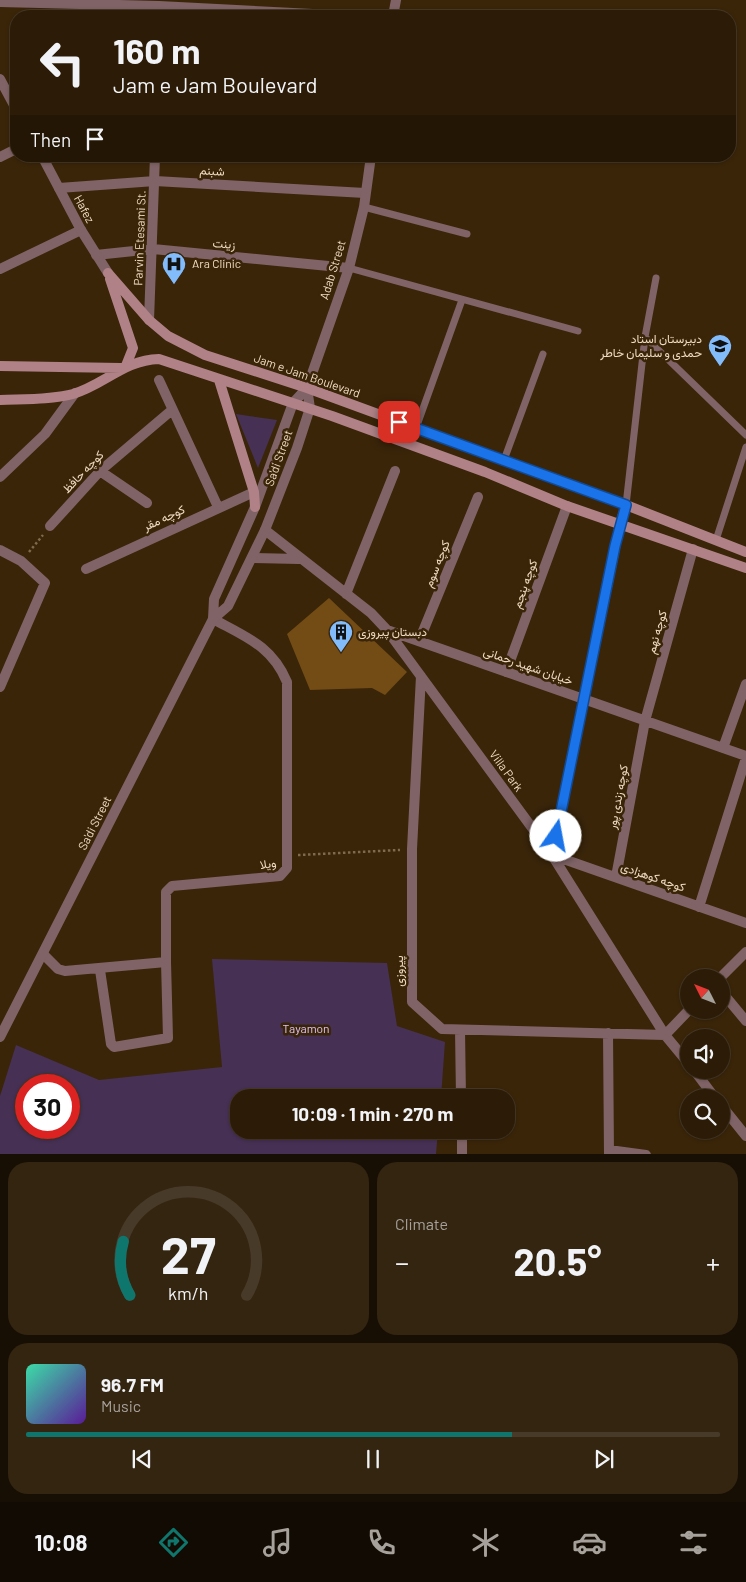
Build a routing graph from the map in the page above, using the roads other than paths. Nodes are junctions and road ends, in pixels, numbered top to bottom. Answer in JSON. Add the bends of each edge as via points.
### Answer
{"nodes":[{"id":1,"x":0,"y":2,"type":"edge"},
{"id":2,"x":159,"y":8,"type":"edge"},
{"id":3,"x":207,"y":10,"type":"edge"},
{"id":4,"x":0,"y":79,"type":"edge"},
{"id":5,"x":10,"y":96,"type":"edge"},
{"id":6,"x":45,"y":162,"type":"edge"},
{"id":7,"x":155,"y":162,"type":"edge"},
{"id":8,"x":370,"y":162,"type":"edge"},
{"id":9,"x":155,"y":181,"type":"junction"},
{"id":10,"x":58,"y":188,"type":"junction"},
{"id":11,"x":365,"y":193,"type":"junction"},
{"id":12,"x":364,"y":207,"type":"junction"},
{"id":13,"x":81,"y":230,"type":"junction"},
{"id":14,"x":466,"y":234,"type":"dead end"},
{"id":15,"x":153,"y":250,"type":"junction"},
{"id":16,"x":96,"y":255,"type":"junction"},
{"id":17,"x":349,"y":268,"type":"junction"},
{"id":18,"x":0,"y":269,"type":"edge"},
{"id":19,"x":108,"y":273,"type":"junction"},
{"id":20,"x":656,"y":278,"type":"dead end"},
{"id":21,"x":462,"y":300,"type":"junction"},
{"id":22,"x":149,"y":320,"type":"junction"},
{"id":23,"x":578,"y":331,"type":"dead end"},
{"id":24,"x":645,"y":337,"type":"junction"},
{"id":25,"x":543,"y":354,"type":"dead end"},
{"id":26,"x":0,"y":366,"type":"edge"},
{"id":27,"x":125,"y":368,"type":"junction"},
{"id":28,"x":159,"y":380,"type":"dead end"},
{"id":29,"x":220,"y":380,"type":"junction"},
{"id":30,"x":307,"y":388,"type":"junction"},
{"id":31,"x":75,"y":393,"type":"junction"},
{"id":32,"x":0,"y":400,"type":"edge"},
{"id":33,"x":293,"y":403,"type":"junction"},
{"id":34,"x":310,"y":408,"type":"junction"},
{"id":35,"x":172,"y":410,"type":"junction"},
{"id":36,"x":416,"y":428,"type":"junction"},
{"id":37,"x":746,"y":435,"type":"edge"},
{"id":38,"x":746,"y":447,"type":"edge"},
{"id":39,"x":504,"y":460,"type":"junction"},
{"id":40,"x":100,"y":470,"type":"junction"},
{"id":41,"x":395,"y":471,"type":"dead end"},
{"id":42,"x":0,"y":477,"type":"edge"},
{"id":43,"x":254,"y":492,"type":"junction"},
{"id":44,"x":478,"y":497,"type":"dead end"},
{"id":45,"x":147,"y":503,"type":"dead end"},
{"id":46,"x":626,"y":505,"type":"junction"},
{"id":47,"x":567,"y":506,"type":"junction"},
{"id":48,"x":218,"y":507,"type":"junction"},
{"id":49,"x":256,"y":507,"type":"junction"},
{"id":50,"x":620,"y":524,"type":"junction"},
{"id":51,"x":50,"y":526,"type":"road end"},
{"id":52,"x":265,"y":530,"type":"junction"},
{"id":53,"x":716,"y":540,"type":"junction"},
{"id":54,"x":693,"y":549,"type":"junction"},
{"id":55,"x":0,"y":550,"type":"edge"},
{"id":56,"x":746,"y":552,"type":"edge"},
{"id":57,"x":252,"y":558,"type":"junction"},
{"id":58,"x":299,"y":558,"type":"junction"},
{"id":59,"x":746,"y":568,"type":"edge"},
{"id":60,"x":86,"y":569,"type":"dead end"},
{"id":61,"x":346,"y":594,"type":"junction"},
{"id":62,"x":213,"y":619,"type":"junction"},
{"id":63,"x":387,"y":630,"type":"junction"},
{"id":64,"x":419,"y":641,"type":"junction"},
{"id":65,"x":506,"y":672,"type":"junction"},
{"id":66,"x":421,"y":676,"type":"junction"},
{"id":67,"x":746,"y":684,"type":"edge"},
{"id":68,"x":0,"y":687,"type":"edge"},
{"id":69,"x":584,"y":699,"type":"junction"},
{"id":70,"x":645,"y":721,"type":"junction"},
{"id":71,"x":722,"y":748,"type":"junction"},
{"id":72,"x":746,"y":757,"type":"edge"},
{"id":73,"x":552,"y":855,"type":"junction"},
{"id":74,"x":616,"y":877,"type":"junction"},
{"id":75,"x":699,"y":907,"type":"junction"},
{"id":76,"x":746,"y":923,"type":"edge"},
{"id":77,"x":746,"y":952,"type":"edge"},
{"id":78,"x":42,"y":954,"type":"junction"},
{"id":79,"x":166,"y":962,"type":"junction"},
{"id":80,"x":729,"y":969,"type":"edge"},
{"id":81,"x":100,"y":970,"type":"junction"},
{"id":82,"x":730,"y":1002,"type":"edge"},
{"id":83,"x":681,"y":1019,"type":"edge"},
{"id":84,"x":746,"y":1021,"type":"edge"},
{"id":85,"x":460,"y":1030,"type":"junction"},
{"id":86,"x":608,"y":1034,"type":"junction"},
{"id":87,"x":666,"y":1035,"type":"junction"},
{"id":88,"x":0,"y":1037,"type":"edge"},
{"id":89,"x":680,"y":1053,"type":"edge"},
{"id":90,"x":461,"y":1089,"type":"edge"},
{"id":91,"x":730,"y":1116,"type":"edge"},
{"id":92,"x":746,"y":1136,"type":"edge"},
{"id":93,"x":462,"y":1139,"type":"edge"},
{"id":94,"x":609,"y":1152,"type":"edge"},
{"id":95,"x":462,"y":1154,"type":"edge"},
{"id":96,"x":646,"y":1154,"type":"edge"}],
"edges":[{"from":1,"to":2,"type":"street"},
{"from":2,"to":3,"type":"street"},
{"from":4,"to":5,"type":"street"},
{"from":6,"to":10,"type":"street","name":"Hafez"},
{"from":7,"to":9,"type":"street","name":"Parvin Etesami St."},
{"from":8,"to":11,"type":"street","name":"Adab Street"},
{"from":9,"to":10,"type":"street","name":"شبنم"},
{"from":9,"to":11,"type":"street","name":"شبنم"},
{"from":9,"to":15,"type":"street","name":"Parvin Etesami St."},
{"from":10,"to":13,"type":"street","name":"Hafez"},
{"from":11,"to":12,"type":"street","name":"Adab Street"},
{"from":12,"to":14,"type":"lane"},
{"from":12,"to":17,"type":"street","name":"Adab Street"},
{"from":13,"to":16,"type":"street","name":"Hafez"},
{"from":13,"to":18,"type":"street"},
{"from":15,"to":16,"type":"street","name":"زینت"},
{"from":15,"to":17,"type":"street","name":"زینت"},
{"from":15,"to":22,"type":"street","name":"Parvin Etesami St."},
{"from":16,"to":19,"type":"street","name":"Hafez"},
{"from":17,"to":21,"type":"lane"},
{"from":17,"to":30,"type":"street","name":"Adab Street"},
{"from":19,"to":22,"type":"main road","name":"Jam e Jam Boulevard"},
{"from":19,"to":27,"type":"main road","via":[[133,348]]},
{"from":20,"to":24,"type":"lane"},
{"from":21,"to":23,"type":"lane"},
{"from":21,"to":36,"type":"lane"},
{"from":22,"to":30,"type":"main road","name":"Jam e Jam Boulevard","via":[[168,336],[205,354]]},
{"from":24,"to":37,"type":"lane"},
{"from":24,"to":46,"type":"lane"},
{"from":25,"to":39,"type":"lane"},
{"from":26,"to":27,"type":"main road"},
{"from":27,"to":29,"type":"main road","via":[[143,359],[159,359]]},
{"from":27,"to":31,"type":"main road"},
{"from":28,"to":35,"type":"street"},
{"from":29,"to":33,"type":"main road"},
{"from":29,"to":43,"type":"main road"},
{"from":30,"to":33,"type":"street"},
{"from":30,"to":34,"type":"street"},
{"from":30,"to":36,"type":"main road","name":"Jam e Jam Boulevard"},
{"from":31,"to":32,"type":"main road"},
{"from":31,"to":42,"type":"street","via":[[45,434]]},
{"from":33,"to":34,"type":"main road"},
{"from":33,"to":49,"type":"street","name":"Sa'di Street"},
{"from":34,"to":47,"type":"main road","via":[[485,472]]},
{"from":34,"to":52,"type":"street","name":"Sa'di Street"},
{"from":35,"to":40,"type":"street","name":"کوچه حافظ"},
{"from":35,"to":48,"type":"street"},
{"from":36,"to":39,"type":"main road","name":"Jam e Jam Boulevard"},
{"from":38,"to":53,"type":"lane"},
{"from":39,"to":46,"type":"main road","name":"Jam e Jam Boulevard"},
{"from":40,"to":45,"type":"street"},
{"from":40,"to":51,"type":"street","name":"کوچه حافظ"},
{"from":41,"to":61,"type":"street"},
{"from":43,"to":48,"type":"street","name":"کوچه مقر"},
{"from":43,"to":49,"type":"main road"},
{"from":44,"to":64,"type":"street","name":"کوچه سوم"},
{"from":46,"to":50,"type":"main road"},
{"from":46,"to":53,"type":"main road","name":"Jam e Jam Boulevard"},
{"from":47,"to":50,"type":"main road"},
{"from":47,"to":65,"type":"street","name":"کوچه پنجم"},
{"from":48,"to":60,"type":"street","name":"کوچه مقر"},
{"from":49,"to":62,"type":"street","name":"Sa'di Street","via":[[214,599]]},
{"from":50,"to":54,"type":"main road"},
{"from":50,"to":69,"type":"street"},
{"from":52,"to":57,"type":"street","name":"Sa'di Street"},
{"from":52,"to":58,"type":"street","name":"Villa Park"},
{"from":53,"to":56,"type":"main road","name":"Jam e Jam Boulevard"},
{"from":54,"to":59,"type":"main road"},
{"from":54,"to":70,"type":"street","name":"کوچه نهم"},
{"from":55,"to":68,"type":"street","via":[[21,561],[45,583]]},
{"from":57,"to":58,"type":"street"},
{"from":57,"to":62,"type":"street","name":"Sa'di Street","via":[[228,606]]},
{"from":58,"to":61,"type":"street","name":"Villa Park"},
{"from":61,"to":63,"type":"street","name":"Villa Park"},
{"from":62,"to":78,"type":"street","name":"Sa'di Street"},
{"from":62,"to":79,"type":"street","name":"ویلا","via":[[265,649],[280,664],[287,682],[287,868],[280,876],[168,888]]},
{"from":63,"to":64,"type":"street","name":"خیابان شهید رحمانی"},
{"from":63,"to":66,"type":"street","name":"Villa Park"},
{"from":64,"to":65,"type":"street","name":"خیابان شهید رحمانی"},
{"from":65,"to":69,"type":"street","name":"خیابان شهید رحمانی"},
{"from":66,"to":73,"type":"street","name":"Villa Park"},
{"from":66,"to":85,"type":"street","name":"پیروزی","via":[[412,849],[412,1002],[442,1030]]},
{"from":67,"to":71,"type":"street"},
{"from":69,"to":70,"type":"street","name":"خیابان شهید رحمانی"},
{"from":69,"to":73,"type":"street"},
{"from":70,"to":71,"type":"street","name":"خیابان شهید رحمانی"},
{"from":70,"to":74,"type":"street","name":"کوچه زندی پور"},
{"from":71,"to":72,"type":"street","name":"خیابان شهید رحمانی"},
{"from":72,"to":75,"type":"street"},
{"from":73,"to":74,"type":"street","name":"کوچه کوهزادی"},
{"from":73,"to":87,"type":"street","name":"Villa Park"},
{"from":74,"to":75,"type":"street","name":"کوچه کوهزادی"},
{"from":75,"to":76,"type":"street","name":"کوچه کوهزادی"},
{"from":77,"to":80,"type":"street"},
{"from":78,"to":81,"type":"street","via":[[62,971]]},
{"from":78,"to":88,"type":"street","name":"Sa'di Street"},
{"from":79,"to":81,"type":"street"},
{"from":79,"to":81,"type":"street","via":[[168,1038],[114,1047]]},
{"from":82,"to":84,"type":"street"},
{"from":83,"to":87,"type":"street"},
{"from":85,"to":86,"type":"street","name":"پیروزی"},
{"from":85,"to":90,"type":"street"},
{"from":86,"to":87,"type":"street","name":"پیروزی"},
{"from":86,"to":94,"type":"street"},
{"from":87,"to":89,"type":"street","name":"Villa Park"},
{"from":91,"to":92,"type":"street"},
{"from":93,"to":95,"type":"street"},
{"from":94,"to":96,"type":"street"}]}
